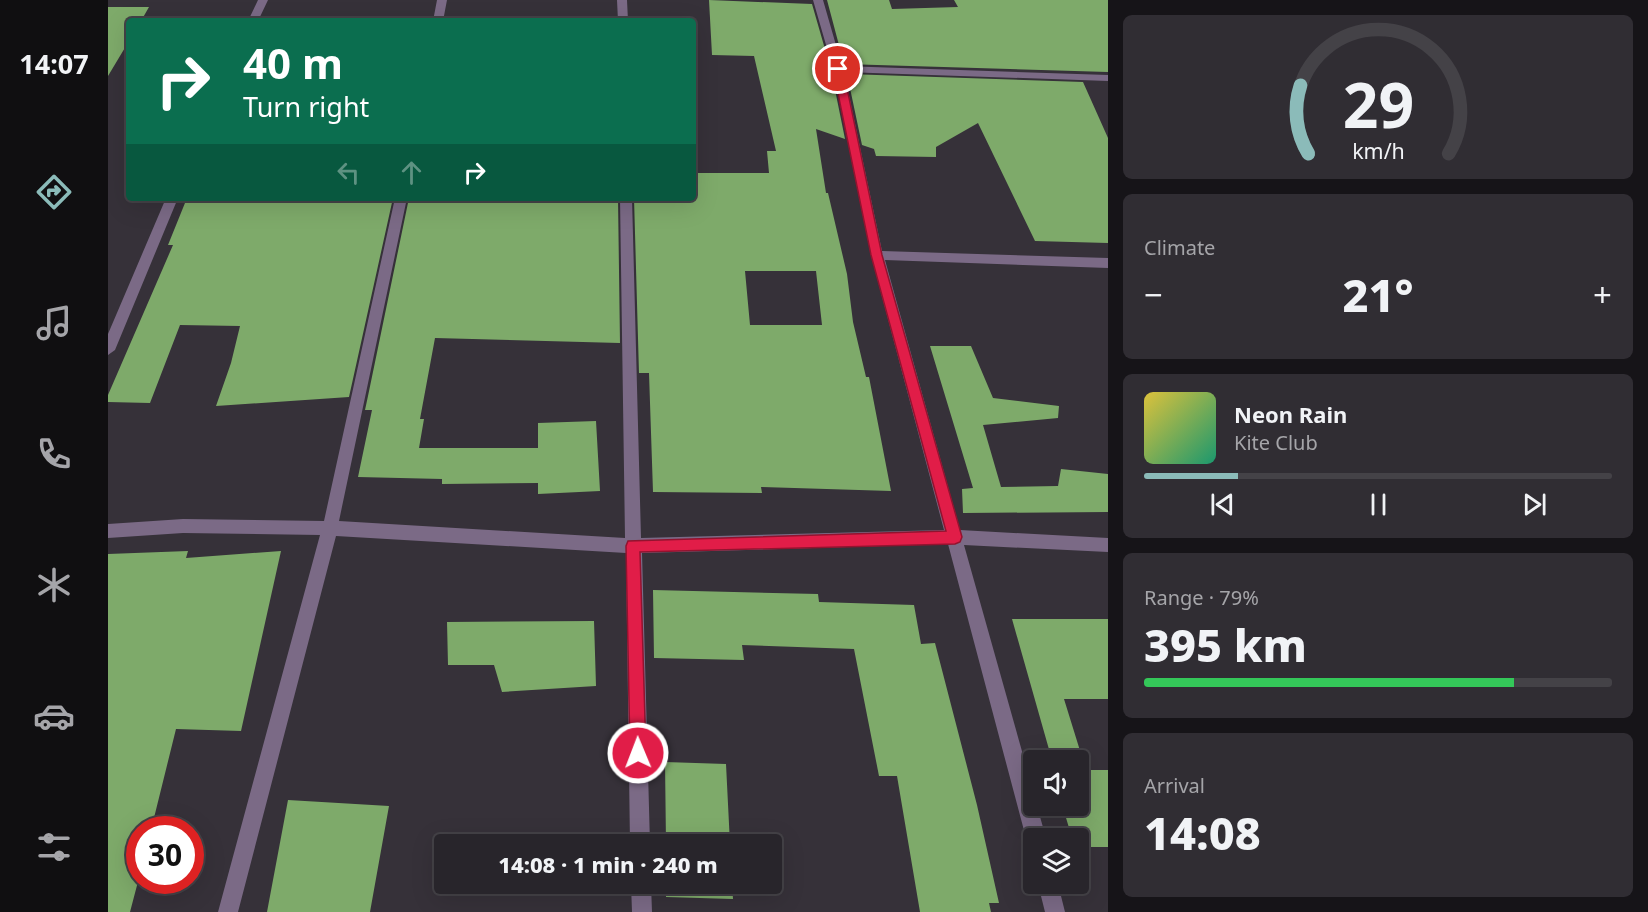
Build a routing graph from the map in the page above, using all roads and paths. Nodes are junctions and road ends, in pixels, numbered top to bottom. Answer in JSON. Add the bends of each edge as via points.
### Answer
{"nodes":[{"id":1,"x":263,"y":0,"type":"edge"},
{"id":2,"x":442,"y":0,"type":"edge"},
{"id":3,"x":622,"y":0,"type":"edge"},
{"id":4,"x":818,"y":0,"type":"edge"},
{"id":5,"x":254,"y":18,"type":"edge"},
{"id":6,"x":439,"y":18,"type":"edge"},
{"id":7,"x":623,"y":18,"type":"edge"},
{"id":8,"x":838,"y":69,"type":"junction"},
{"id":9,"x":1108,"y":78,"type":"edge"},
{"id":10,"x":171,"y":201,"type":"edge"},
{"id":11,"x":400,"y":201,"type":"edge"},
{"id":12,"x":626,"y":201,"type":"edge"},
{"id":13,"x":877,"y":255,"type":"junction"},
{"id":14,"x":1108,"y":262,"type":"edge"},
{"id":15,"x":108,"y":350,"type":"edge"},
{"id":16,"x":330,"y":528,"type":"junction"},
{"id":17,"x":108,"y":531,"type":"edge"},
{"id":18,"x":955,"y":537,"type":"junction"},
{"id":19,"x":1108,"y":545,"type":"edge"},
{"id":20,"x":633,"y":546,"type":"junction"},
{"id":21,"x":1033,"y":828,"type":"edge"},
{"id":22,"x":640,"y":834,"type":"edge"},
{"id":23,"x":641,"y":894,"type":"edge"},
{"id":24,"x":1050,"y":894,"type":"edge"},
{"id":25,"x":228,"y":912,"type":"edge"},
{"id":26,"x":642,"y":912,"type":"edge"},
{"id":27,"x":1055,"y":912,"type":"edge"}],
"edges":[{"from":1,"to":5,"type":"street"},
{"from":2,"to":6,"type":"street"},
{"from":3,"to":7,"type":"street"},
{"from":4,"to":8,"type":"street"},
{"from":8,"to":9,"type":"street"},
{"from":8,"to":13,"type":"street"},
{"from":10,"to":15,"type":"street"},
{"from":11,"to":16,"type":"street"},
{"from":12,"to":20,"type":"street"},
{"from":13,"to":14,"type":"street"},
{"from":13,"to":18,"type":"street"},
{"from":16,"to":17,"type":"street","via":[[183,526]]},
{"from":16,"to":20,"type":"street"},
{"from":16,"to":25,"type":"street"},
{"from":18,"to":19,"type":"street"},
{"from":18,"to":20,"type":"street"},
{"from":18,"to":21,"type":"street"},
{"from":20,"to":22,"type":"street"},
{"from":23,"to":26,"type":"street"},
{"from":24,"to":27,"type":"street"}]}
